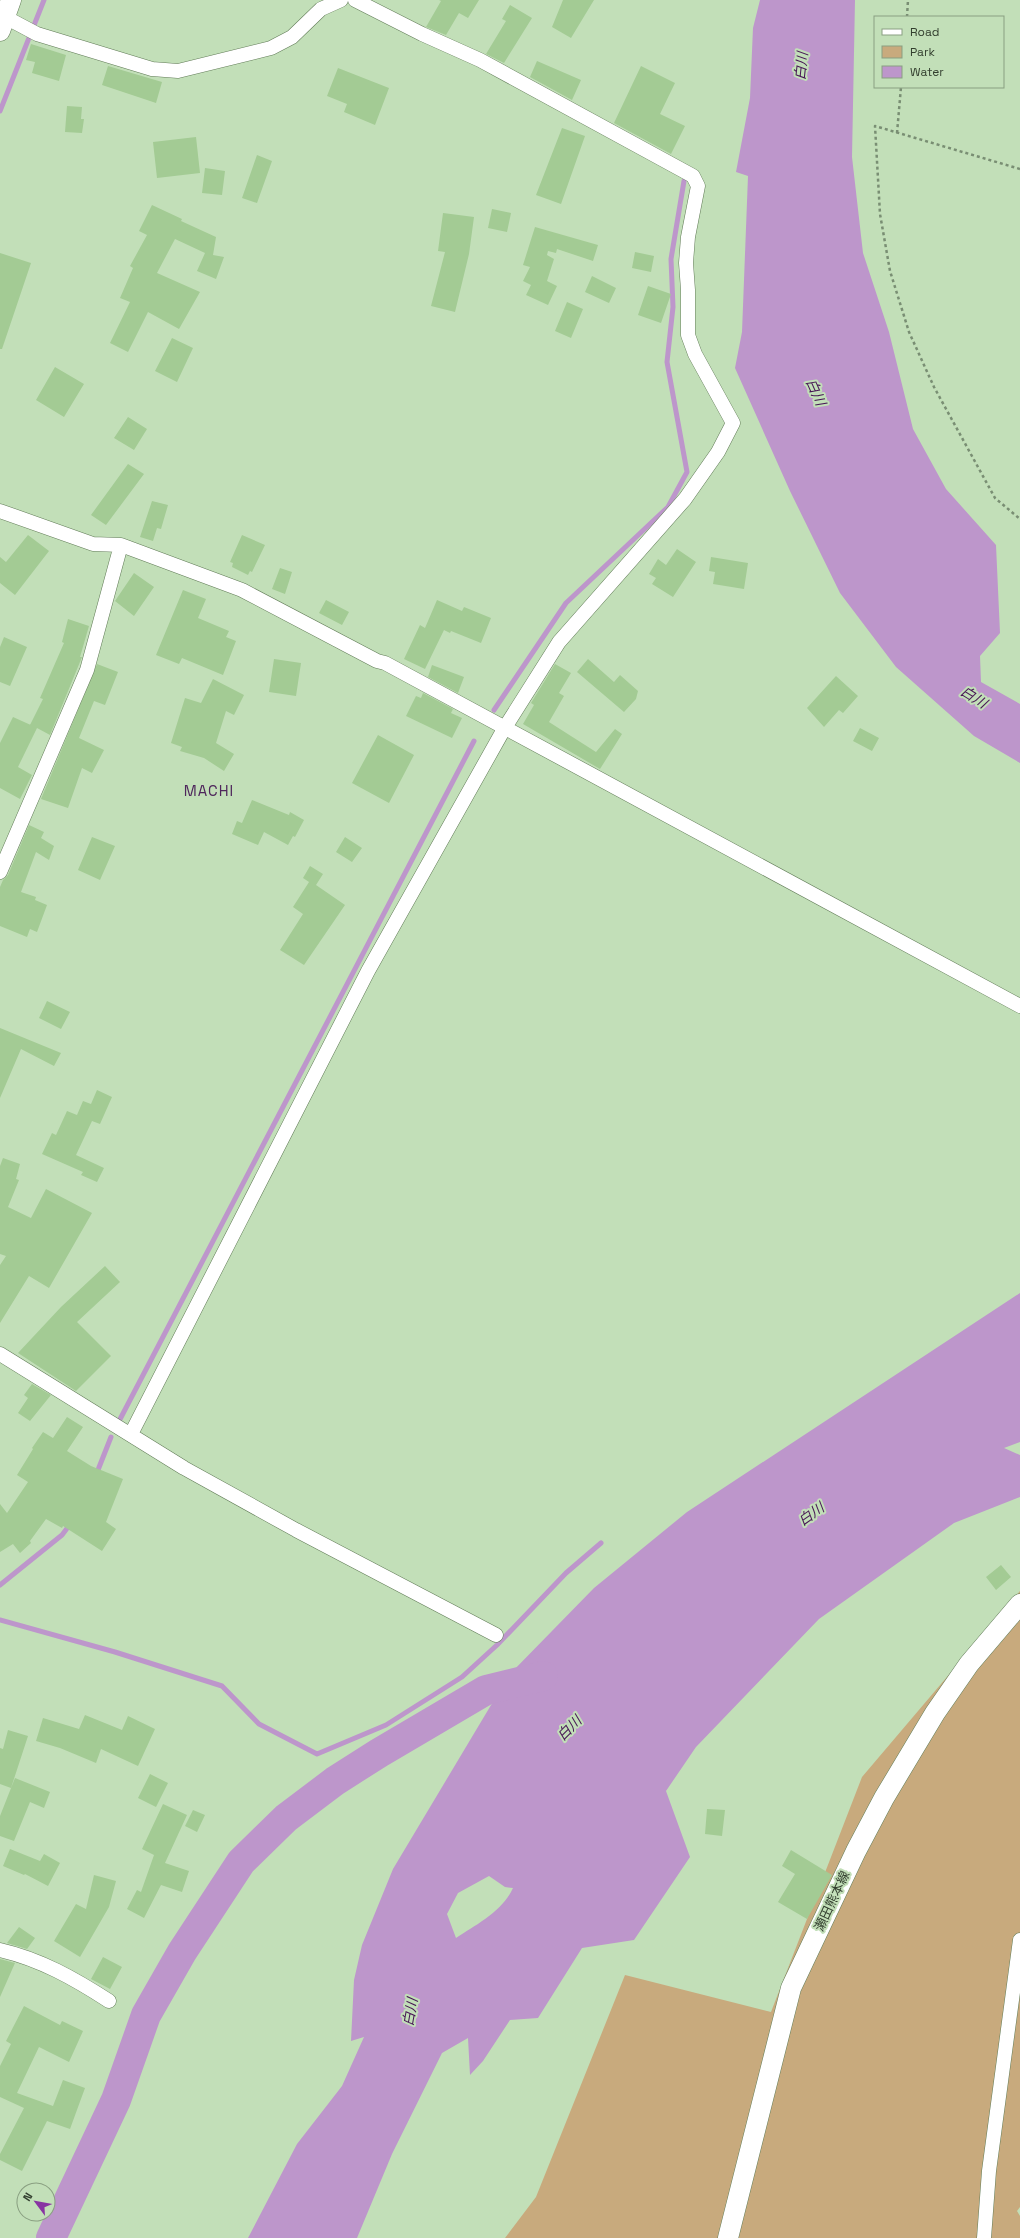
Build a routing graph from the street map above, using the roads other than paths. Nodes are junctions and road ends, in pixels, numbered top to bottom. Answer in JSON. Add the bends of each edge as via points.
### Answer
{"nodes":[{"id":1,"x":340,"y":0,"type":"edge"},
{"id":2,"x":355,"y":0,"type":"edge"},
{"id":3,"x":323,"y":4,"type":"edge"},
{"id":4,"x":9,"y":13,"type":"edge"},
{"id":5,"x":0,"y":511,"type":"edge"},
{"id":6,"x":121,"y":545,"type":"junction"},
{"id":7,"x":504,"y":729,"type":"junction"},
{"id":8,"x":0,"y":872,"type":"edge"},
{"id":9,"x":1020,"y":1006,"type":"edge"},
{"id":10,"x":0,"y":1354,"type":"edge"},
{"id":11,"x":131,"y":1434,"type":"junction"},
{"id":12,"x":1020,"y":1604,"type":"edge"},
{"id":13,"x":496,"y":1635,"type":"dead end"},
{"id":14,"x":1020,"y":1940,"type":"edge"},
{"id":15,"x":0,"y":1950,"type":"edge"},
{"id":16,"x":109,"y":2001,"type":"dead end"},
{"id":17,"x":728,"y":2238,"type":"edge"},
{"id":18,"x":984,"y":2238,"type":"edge"}],
"edges":[{"from":1,"to":3,"type":"street"},
{"from":2,"to":7,"type":"street","via":[[480,60],[668,161],[693,176],[698,186],[688,237],[686,263],[688,335],[695,354],[733,423],[732,428],[685,499],[559,642]]},
{"from":3,"to":4,"type":"street","via":[[292,37],[271,48],[178,71],[152,69],[37,34]]},
{"from":5,"to":6,"type":"street","via":[[93,544]]},
{"from":6,"to":7,"type":"street","via":[[242,590],[385,663]]},
{"from":6,"to":8,"type":"street","via":[[87,670]]},
{"from":7,"to":9,"type":"street"},
{"from":7,"to":11,"type":"street","via":[[368,971]]},
{"from":10,"to":11,"type":"street"},
{"from":11,"to":13,"type":"street","via":[[184,1468],[296,1530]]},
{"from":12,"to":17,"type":"main road","name":"瀬田熊本線","via":[[969,1664],[935,1713],[892,1785],[856,1850],[791,1988]]},
{"from":14,"to":18,"type":"street","via":[[989,2171]]},
{"from":15,"to":16,"type":"street","via":[[70,1976]]}]}
